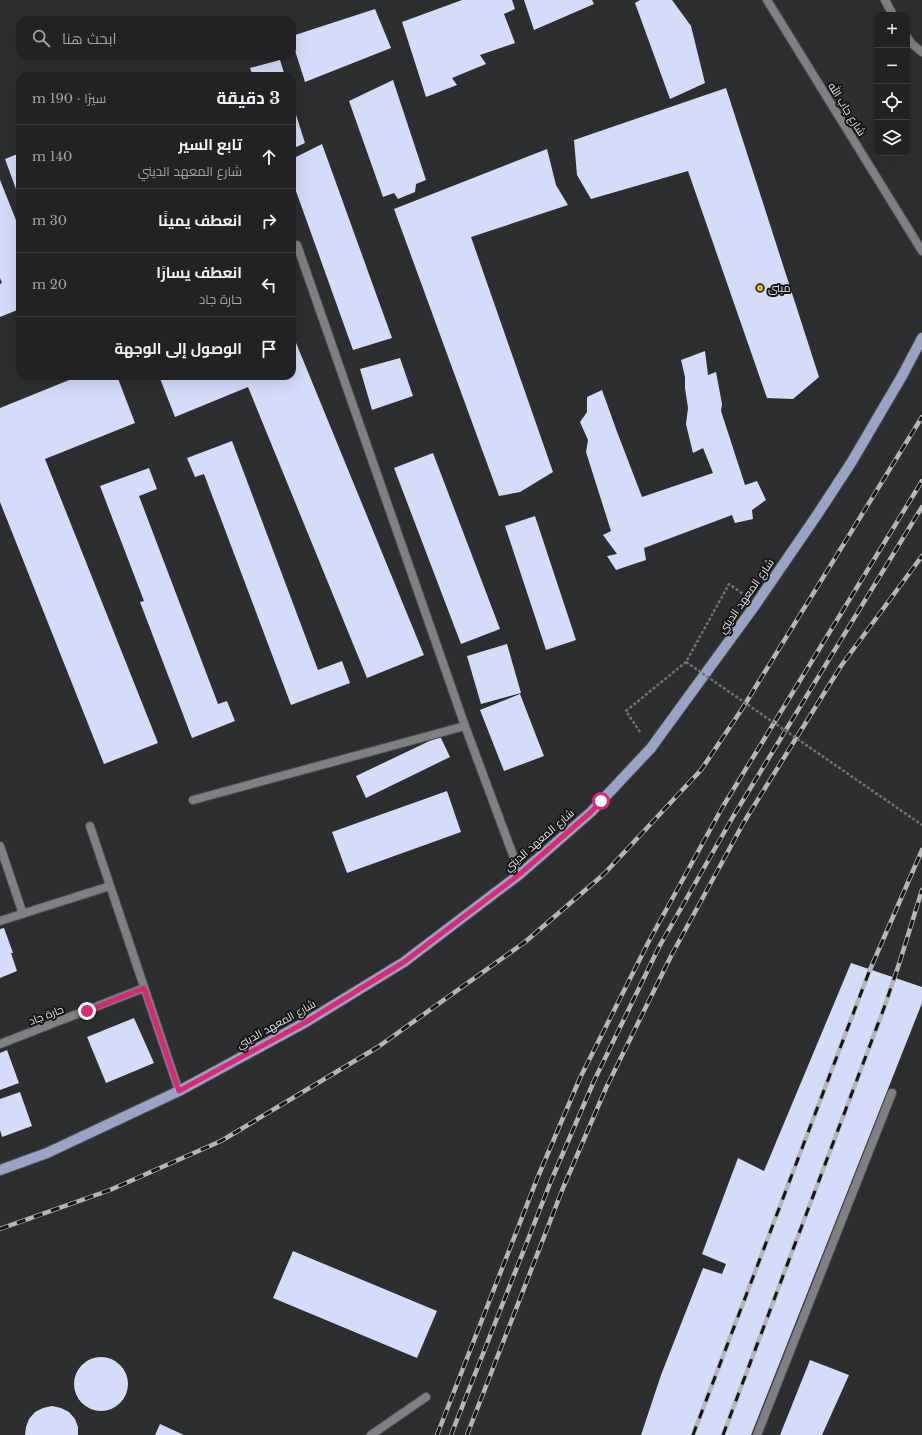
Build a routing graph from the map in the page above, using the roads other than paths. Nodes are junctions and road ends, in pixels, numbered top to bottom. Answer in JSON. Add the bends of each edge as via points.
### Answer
{"nodes":[{"id":1,"x":766,"y":0,"type":"edge"},
{"id":2,"x":885,"y":0,"type":"edge"},
{"id":3,"x":891,"y":12,"type":"edge"},
{"id":4,"x":910,"y":41,"type":"edge"},
{"id":5,"x":922,"y":52,"type":"edge"},
{"id":6,"x":297,"y":245,"type":"dead end"},
{"id":7,"x":922,"y":251,"type":"edge"},
{"id":8,"x":922,"y":338,"type":"edge"},
{"id":9,"x":465,"y":726,"type":"junction"},
{"id":10,"x":193,"y":800,"type":"dead end"},
{"id":11,"x":90,"y":826,"type":"dead end"},
{"id":12,"x":0,"y":846,"type":"edge"},
{"id":13,"x":520,"y":874,"type":"junction"},
{"id":14,"x":110,"y":886,"type":"junction"},
{"id":15,"x":23,"y":914,"type":"junction"},
{"id":16,"x":0,"y":921,"type":"edge"},
{"id":17,"x":144,"y":988,"type":"junction"},
{"id":18,"x":0,"y":1044,"type":"edge"},
{"id":19,"x":179,"y":1091,"type":"junction"},
{"id":20,"x":892,"y":1093,"type":"dead end"},
{"id":21,"x":0,"y":1170,"type":"edge"},
{"id":22,"x":426,"y":1397,"type":"dead end"},
{"id":23,"x":371,"y":1435,"type":"edge"},
{"id":24,"x":757,"y":1435,"type":"edge"}],
"edges":[{"from":1,"to":7,"type":"street","name":"شارع جاب الله"},
{"from":2,"to":3,"type":"street"},
{"from":4,"to":5,"type":"street"},
{"from":6,"to":9,"type":"street"},
{"from":8,"to":13,"type":"main road","name":"شارع المعهد الديني","via":[[851,463],[817,515],[651,748],[591,812]]},
{"from":9,"to":10,"type":"street"},
{"from":9,"to":13,"type":"street"},
{"from":11,"to":14,"type":"street"},
{"from":12,"to":15,"type":"street"},
{"from":13,"to":19,"type":"main road","name":"شارع المعهد الديني","via":[[404,962],[306,1022]]},
{"from":14,"to":15,"type":"street"},
{"from":14,"to":17,"type":"street"},
{"from":15,"to":16,"type":"street"},
{"from":17,"to":18,"type":"street","name":"حارة جاد"},
{"from":17,"to":19,"type":"street"},
{"from":19,"to":21,"type":"main road","name":"شارع المعهد الديني","via":[[47,1153]]},
{"from":20,"to":24,"type":"street"},
{"from":22,"to":23,"type":"street"}]}
